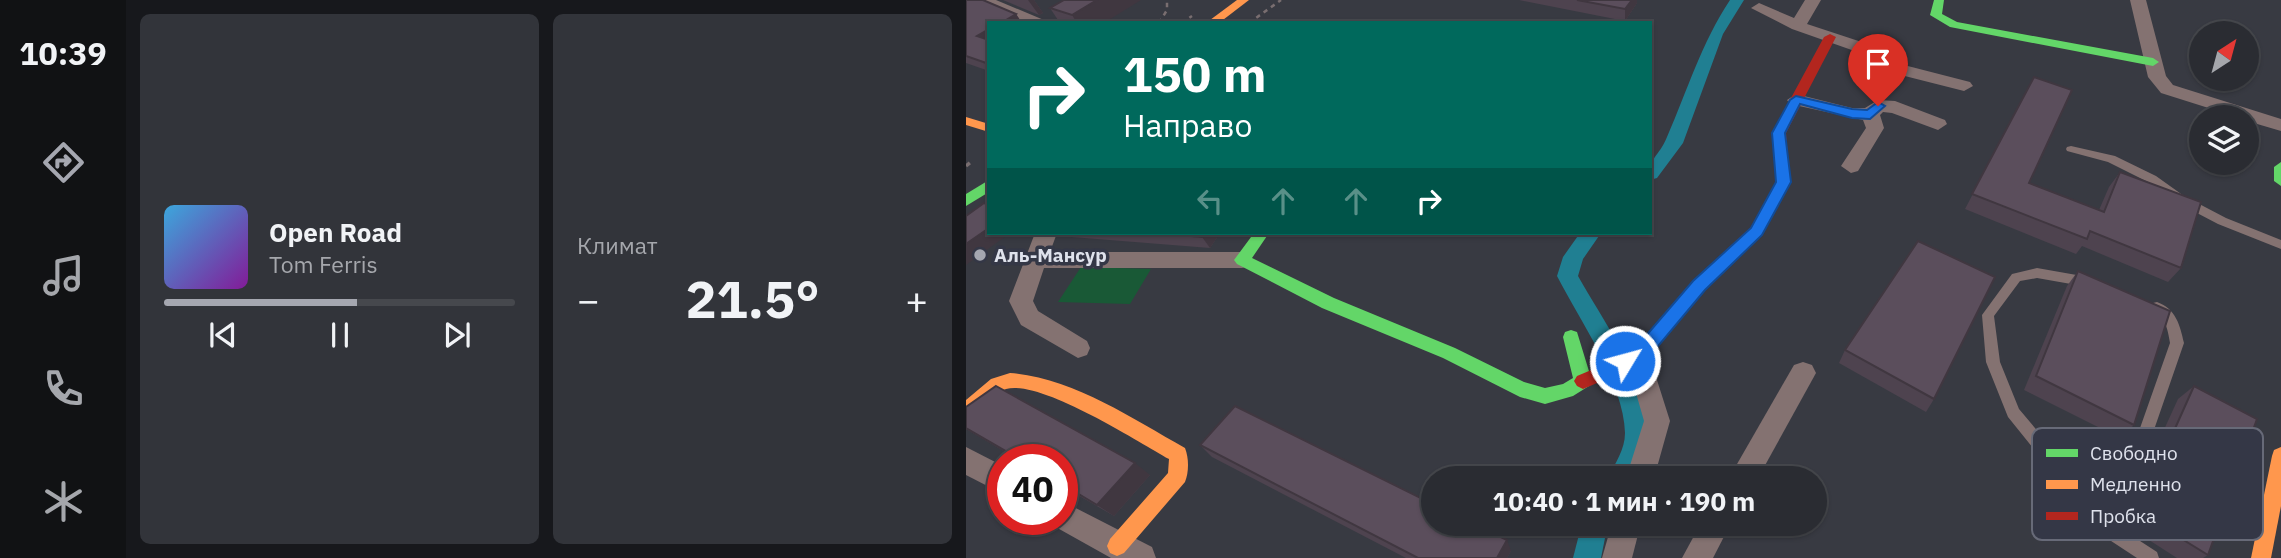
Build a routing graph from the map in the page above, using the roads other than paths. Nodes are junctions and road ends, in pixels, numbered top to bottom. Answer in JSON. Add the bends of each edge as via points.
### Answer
{"nodes":[{"id":1,"x":982,"y":0,"type":"edge"},
{"id":2,"x":1244,"y":0,"type":"edge"},
{"id":3,"x":1813,"y":0,"type":"edge"},
{"id":4,"x":1938,"y":0,"type":"edge"},
{"id":5,"x":2138,"y":0,"type":"edge"},
{"id":6,"x":1759,"y":8,"type":"dead end"},
{"id":7,"x":1038,"y":21,"type":"edge"},
{"id":8,"x":1214,"y":21,"type":"edge"},
{"id":9,"x":1798,"y":26,"type":"junction"},
{"id":10,"x":1830,"y":37,"type":"junction"},
{"id":11,"x":2153,"y":62,"type":"junction"},
{"id":12,"x":1964,"y":86,"type":"dead end"},
{"id":13,"x":1796,"y":100,"type":"junction"},
{"id":14,"x":1870,"y":114,"type":"junction"},
{"id":15,"x":966,"y":121,"type":"edge"},
{"id":16,"x":1938,"y":124,"type":"dead end"},
{"id":17,"x":2281,"y":125,"type":"edge"},
{"id":18,"x":987,"y":127,"type":"edge"},
{"id":19,"x":2071,"y":149,"type":"dead end"},
{"id":20,"x":980,"y":164,"type":"edge"},
{"id":21,"x":1851,"y":166,"type":"dead end"},
{"id":22,"x":2281,"y":166,"type":"edge"},
{"id":23,"x":966,"y":181,"type":"edge"},
{"id":24,"x":2281,"y":181,"type":"edge"},
{"id":25,"x":987,"y":186,"type":"edge"},
{"id":26,"x":966,"y":201,"type":"edge"},
{"id":27,"x":1045,"y":235,"type":"edge"},
{"id":28,"x":1261,"y":235,"type":"edge"},
{"id":29,"x":2281,"y":245,"type":"edge"},
{"id":30,"x":1036,"y":260,"type":"junction"},
{"id":31,"x":1242,"y":260,"type":"junction"},
{"id":32,"x":2102,"y":286,"type":"edge"},
{"id":33,"x":2139,"y":300,"type":"edge"},
{"id":34,"x":1571,"y":337,"type":"dead end"},
{"id":35,"x":1078,"y":348,"type":"dead end"},
{"id":36,"x":1631,"y":360,"type":"junction"},
{"id":37,"x":1803,"y":373,"type":"dead end"},
{"id":38,"x":1583,"y":381,"type":"junction"},
{"id":39,"x":966,"y":411,"type":"edge"},
{"id":40,"x":2147,"y":428,"type":"edge"},
{"id":41,"x":2032,"y":435,"type":"edge"},
{"id":42,"x":2281,"y":456,"type":"edge"},
{"id":43,"x":966,"y":460,"type":"edge"},
{"id":44,"x":1644,"y":466,"type":"edge"},
{"id":45,"x":1750,"y":466,"type":"edge"},
{"id":46,"x":987,"y":472,"type":"edge"},
{"id":47,"x":1078,"y":524,"type":"edge"},
{"id":48,"x":1623,"y":536,"type":"edge"},
{"id":49,"x":1710,"y":536,"type":"edge"},
{"id":50,"x":2124,"y":540,"type":"edge"},
{"id":51,"x":1129,"y":552,"type":"edge"},
{"id":52,"x":1617,"y":558,"type":"edge"},
{"id":53,"x":1697,"y":558,"type":"edge"},
{"id":54,"x":2151,"y":558,"type":"edge"},
{"id":55,"x":2261,"y":558,"type":"edge"}],
"edges":[{"from":1,"to":7,"type":"street"},
{"from":2,"to":8,"type":"street"},
{"from":3,"to":9,"type":"street"},
{"from":4,"to":11,"type":"street","via":[[1936,15],[1954,25]]},
{"from":5,"to":11,"type":"street"},
{"from":6,"to":9,"type":"street"},
{"from":9,"to":10,"type":"street"},
{"from":10,"to":12,"type":"street","via":[[1892,58],[1891,67]]},
{"from":10,"to":13,"type":"street"},
{"from":11,"to":17,"type":"street","via":[[2166,89]]},
{"from":13,"to":14,"type":"street"},
{"from":13,"to":36,"type":"street","via":[[1779,133],[1783,182],[1756,232],[1699,285]]},
{"from":14,"to":16,"type":"street","via":[[1878,106],[1895,107]]},
{"from":14,"to":21,"type":"street","via":[[1875,128]]},
{"from":15,"to":18,"type":"street"},
{"from":19,"to":29,"type":"lane","via":[[2111,159],[2222,221]]},
{"from":20,"to":23,"type":"street"},
{"from":22,"to":24,"type":"street"},
{"from":25,"to":26,"type":"street"},
{"from":27,"to":30,"type":"street"},
{"from":28,"to":31,"type":"street"},
{"from":30,"to":31,"type":"street"},
{"from":30,"to":35,"type":"street","via":[[1021,301],[1025,310],[1029,318]]},
{"from":31,"to":38,"type":"street","via":[[1520,389],[1545,396]]},
{"from":32,"to":41,"type":"lane","via":[[2059,275],[2016,277],[1988,315],[1993,362],[2014,413]]},
{"from":33,"to":40,"type":"lane","via":[[2164,309],[2174,325],[2177,343]]},
{"from":34,"to":38,"type":"street"},
{"from":36,"to":38,"type":"street"},
{"from":36,"to":44,"type":"street","via":[[1657,421]]},
{"from":37,"to":45,"type":"street"},
{"from":39,"to":51,"type":"street","via":[[993,389],[1008,381],[1020,382],[1078,402],[1178,454],[1178,476]]},
{"from":42,"to":55,"type":"street"},
{"from":43,"to":46,"type":"street"},
{"from":47,"to":51,"type":"street"},
{"from":48,"to":52,"type":"street"},
{"from":49,"to":53,"type":"street"},
{"from":50,"to":54,"type":"lane"}]}
